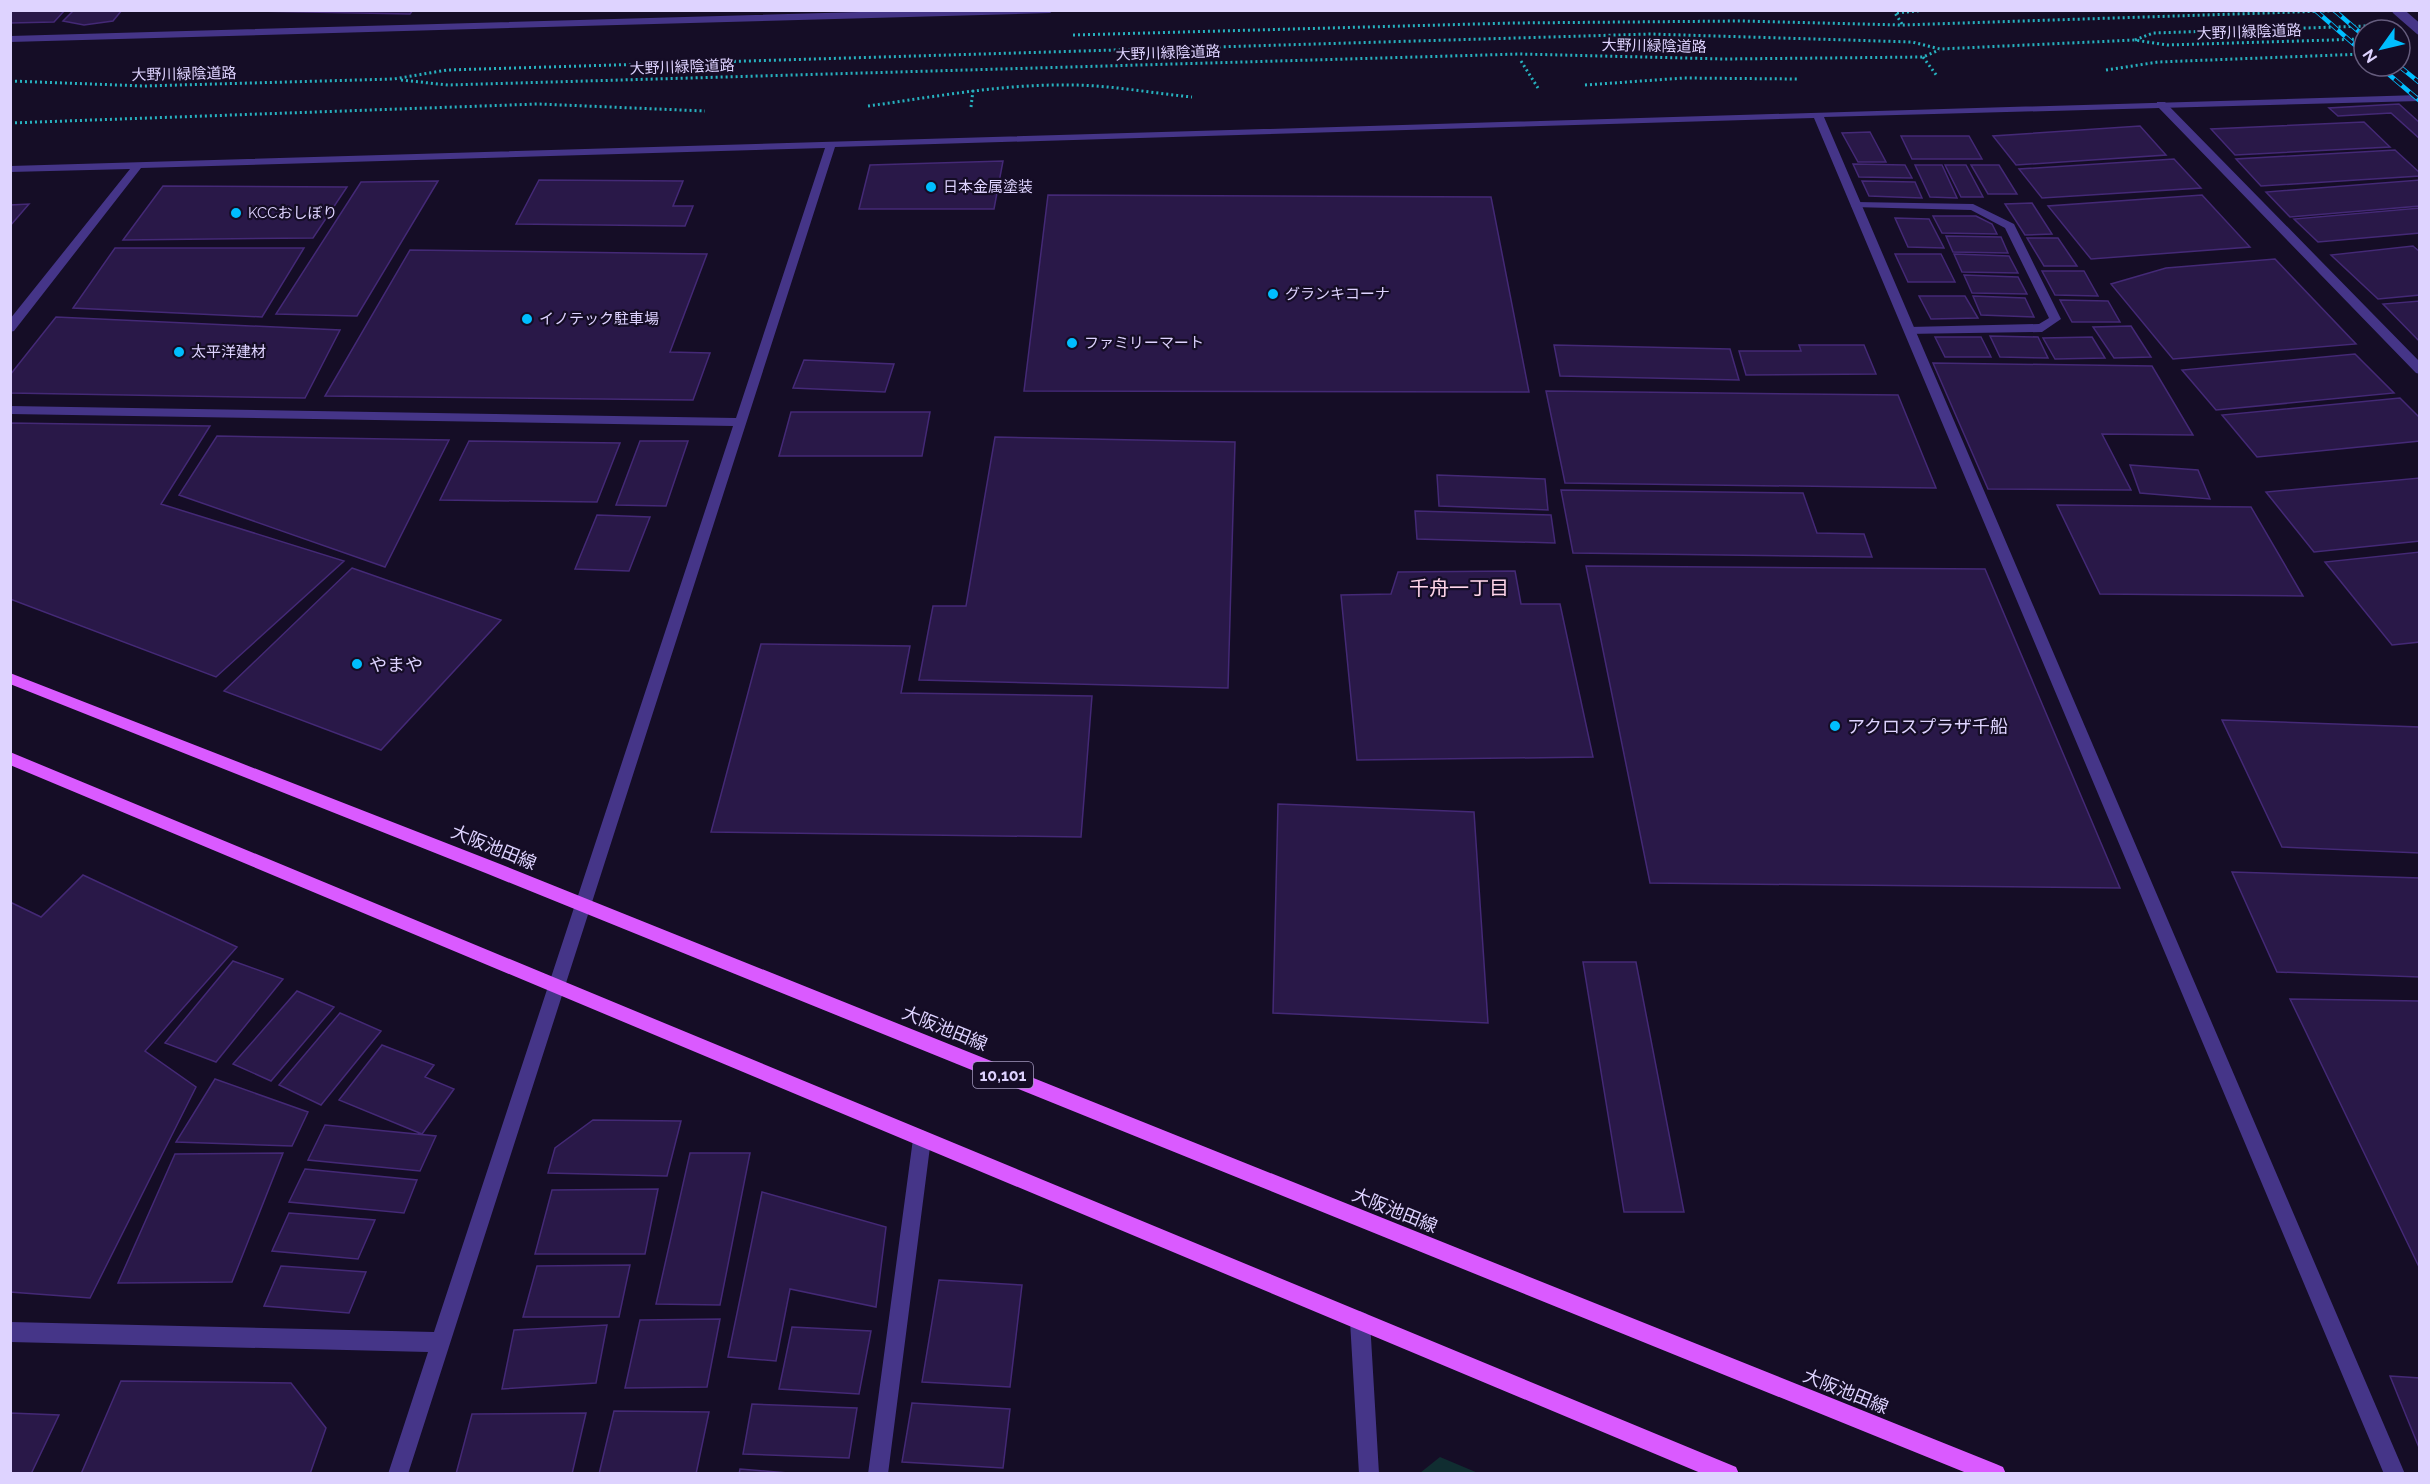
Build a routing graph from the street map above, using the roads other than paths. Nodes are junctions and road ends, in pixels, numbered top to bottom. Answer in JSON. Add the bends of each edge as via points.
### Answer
{"nodes":[{"id":1,"x":1050,"y":10,"type":"edge"},
{"id":2,"x":2397,"y":10,"type":"edge"},
{"id":3,"x":944,"y":11,"type":"edge"},
{"id":4,"x":2420,"y":30,"type":"edge"},
{"id":5,"x":10,"y":39,"type":"edge"},
{"id":6,"x":2420,"y":98,"type":"edge"},
{"id":7,"x":2162,"y":104,"type":"junction"},
{"id":8,"x":1818,"y":114,"type":"junction"},
{"id":9,"x":831,"y":144,"type":"junction"},
{"id":10,"x":138,"y":165,"type":"junction"},
{"id":11,"x":10,"y":169,"type":"edge"},
{"id":12,"x":1856,"y":204,"type":"junction"},
{"id":13,"x":10,"y":328,"type":"edge"},
{"id":14,"x":1909,"y":331,"type":"junction"},
{"id":15,"x":2420,"y":370,"type":"edge"},
{"id":16,"x":10,"y":410,"type":"edge"},
{"id":17,"x":741,"y":422,"type":"junction"},
{"id":18,"x":10,"y":678,"type":"edge"},
{"id":19,"x":10,"y":758,"type":"edge"},
{"id":20,"x":583,"y":905,"type":"junction"},
{"id":21,"x":557,"y":986,"type":"junction"},
{"id":22,"x":922,"y":1139,"type":"junction"},
{"id":23,"x":1360,"y":1321,"type":"junction"},
{"id":24,"x":10,"y":1332,"type":"edge"},
{"id":25,"x":441,"y":1342,"type":"junction"},
{"id":26,"x":398,"y":1473,"type":"edge"},
{"id":27,"x":878,"y":1473,"type":"edge"},
{"id":28,"x":1369,"y":1473,"type":"edge"},
{"id":29,"x":1729,"y":1473,"type":"edge"},
{"id":30,"x":1996,"y":1473,"type":"edge"},
{"id":31,"x":2395,"y":1473,"type":"edge"}],
"edges":[{"from":1,"to":3,"type":"street"},
{"from":2,"to":4,"type":"street","bridge":true},
{"from":3,"to":5,"type":"street"},
{"from":6,"to":7,"type":"street"},
{"from":7,"to":8,"type":"street"},
{"from":7,"to":15,"type":"street"},
{"from":8,"to":9,"type":"street"},
{"from":8,"to":12,"type":"street"},
{"from":9,"to":10,"type":"street"},
{"from":9,"to":17,"type":"street"},
{"from":10,"to":11,"type":"street"},
{"from":10,"to":13,"type":"street"},
{"from":12,"to":14,"type":"street"},
{"from":12,"to":14,"type":"street","via":[[1973,207],[2010,226],[2055,319],[2042,327]]},
{"from":14,"to":31,"type":"street"},
{"from":16,"to":17,"type":"street"},
{"from":17,"to":20,"type":"street"},
{"from":18,"to":20,"type":"main road","name":"大阪池田線","number":"10,101"},
{"from":19,"to":21,"type":"main road"},
{"from":20,"to":21,"type":"street"},
{"from":20,"to":30,"type":"main road","name":"大阪池田線","number":"10,101"},
{"from":21,"to":22,"type":"main road"},
{"from":21,"to":25,"type":"street"},
{"from":22,"to":23,"type":"main road"},
{"from":22,"to":27,"type":"street"},
{"from":23,"to":28,"type":"street"},
{"from":23,"to":29,"type":"main road"},
{"from":24,"to":25,"type":"street"},
{"from":25,"to":26,"type":"street"}]}
